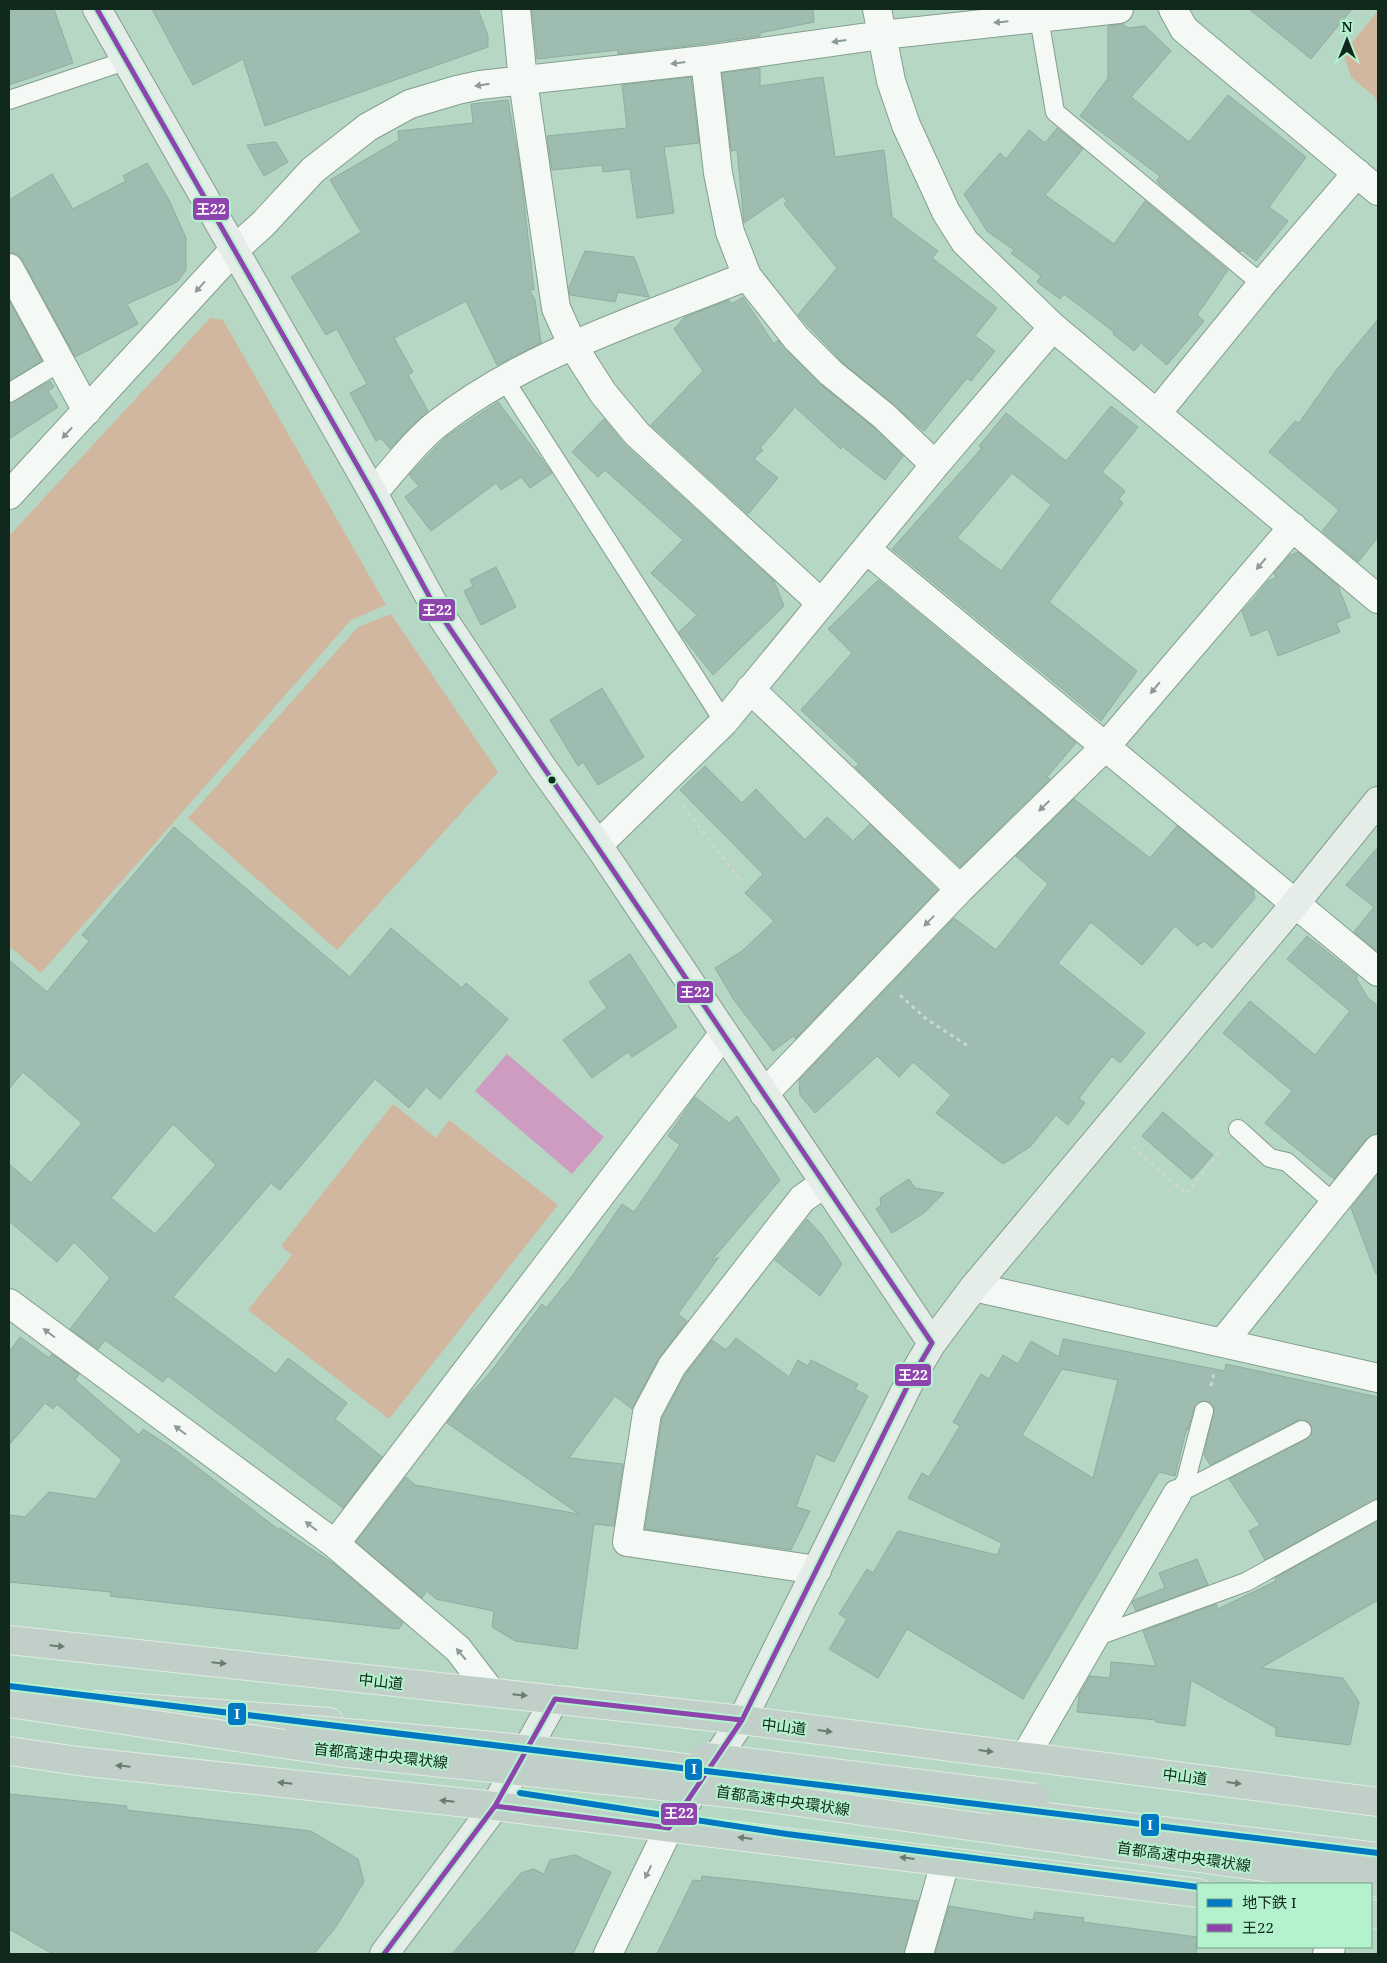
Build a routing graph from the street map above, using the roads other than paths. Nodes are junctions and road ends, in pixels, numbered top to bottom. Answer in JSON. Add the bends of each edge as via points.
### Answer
{"nodes":[{"id":1,"x":97,"y":9,"type":"edge"},
{"id":2,"x":516,"y":9,"type":"edge"},
{"id":3,"x":877,"y":9,"type":"edge"},
{"id":4,"x":1119,"y":9,"type":"edge"},
{"id":5,"x":1173,"y":9,"type":"edge"},
{"id":6,"x":1039,"y":18,"type":"junction"},
{"id":7,"x":882,"y":35,"type":"junction"},
{"id":8,"x":704,"y":60,"type":"junction"},
{"id":9,"x":125,"y":61,"type":"junction"},
{"id":10,"x":523,"y":81,"type":"junction"},
{"id":11,"x":9,"y":100,"type":"edge"},
{"id":12,"x":1357,"y":173,"type":"junction"},
{"id":13,"x":1378,"y":191,"type":"edge"},
{"id":14,"x":233,"y":251,"type":"junction"},
{"id":15,"x":9,"y":268,"type":"edge"},
{"id":16,"x":747,"y":276,"type":"junction"},
{"id":17,"x":1262,"y":284,"type":"junction"},
{"id":18,"x":1053,"y":327,"type":"junction"},
{"id":19,"x":573,"y":346,"type":"junction"},
{"id":20,"x":60,"y":362,"type":"junction"},
{"id":21,"x":504,"y":378,"type":"junction"},
{"id":22,"x":9,"y":393,"type":"edge"},
{"id":23,"x":87,"y":411,"type":"junction"},
{"id":24,"x":1157,"y":413,"type":"junction"},
{"id":25,"x":935,"y":465,"type":"junction"},
{"id":26,"x":373,"y":493,"type":"junction"},
{"id":27,"x":9,"y":495,"type":"edge"},
{"id":28,"x":1293,"y":527,"type":"junction"},
{"id":29,"x":866,"y":549,"type":"junction"},
{"id":30,"x":1378,"y":599,"type":"edge"},
{"id":31,"x":821,"y":603,"type":"junction"},
{"id":32,"x":750,"y":689,"type":"junction"},
{"id":33,"x":724,"y":722,"type":"junction"},
{"id":34,"x":1106,"y":746,"type":"junction"},
{"id":35,"x":1378,"y":800,"type":"edge"},
{"id":36,"x":598,"y":844,"type":"junction"},
{"id":37,"x":960,"y":889,"type":"junction"},
{"id":38,"x":1294,"y":905,"type":"junction"},
{"id":39,"x":1378,"y":972,"type":"edge"},
{"id":40,"x":724,"y":1033,"type":"junction"},
{"id":41,"x":764,"y":1094,"type":"junction"},
{"id":42,"x":1238,"y":1129,"type":"road end"},
{"id":43,"x":1378,"y":1149,"type":"edge"},
{"id":44,"x":824,"y":1184,"type":"junction"},
{"id":45,"x":1334,"y":1203,"type":"junction"},
{"id":46,"x":974,"y":1287,"type":"junction"},
{"id":47,"x":10,"y":1306,"type":"edge"},
{"id":48,"x":1223,"y":1342,"type":"junction"},
{"id":49,"x":932,"y":1343,"type":"junction"},
{"id":50,"x":1378,"y":1378,"type":"edge"},
{"id":51,"x":1204,"y":1411,"type":"road end"},
{"id":52,"x":1302,"y":1430,"type":"dead end"},
{"id":53,"x":1177,"y":1494,"type":"junction"},
{"id":54,"x":1378,"y":1510,"type":"edge"},
{"id":55,"x":335,"y":1544,"type":"junction"},
{"id":56,"x":816,"y":1570,"type":"junction"},
{"id":57,"x":1094,"y":1637,"type":"junction"},
{"id":58,"x":9,"y":1640,"type":"edge"},
{"id":59,"x":491,"y":1692,"type":"junction"},
{"id":60,"x":9,"y":1698,"type":"edge"},
{"id":61,"x":555,"y":1699,"type":"junction"},
{"id":62,"x":9,"y":1703,"type":"edge"},
{"id":63,"x":9,"y":1708,"type":"edge"},
{"id":64,"x":742,"y":1720,"type":"junction"},
{"id":65,"x":9,"y":1751,"type":"edge"},
{"id":66,"x":1026,"y":1755,"type":"junction"},
{"id":67,"x":1378,"y":1802,"type":"edge"},
{"id":68,"x":495,"y":1806,"type":"junction"},
{"id":69,"x":669,"y":1828,"type":"junction"},
{"id":70,"x":1378,"y":1840,"type":"edge"},
{"id":71,"x":1378,"y":1857,"type":"edge"},
{"id":72,"x":945,"y":1863,"type":"junction"},
{"id":73,"x":1333,"y":1883,"type":"edge"},
{"id":74,"x":1378,"y":1883,"type":"edge"},
{"id":75,"x":1197,"y":1893,"type":"edge"},
{"id":76,"x":384,"y":1954,"type":"edge"},
{"id":77,"x":608,"y":1954,"type":"edge"},
{"id":78,"x":919,"y":1954,"type":"edge"}],
"edges":[{"from":1,"to":9,"type":"street"},
{"from":2,"to":10,"type":"street"},
{"from":3,"to":7,"type":"street"},
{"from":4,"to":6,"type":"street"},
{"from":5,"to":12,"type":"street","via":[[1184,29]]},
{"from":6,"to":7,"type":"street","one_way":true},
{"from":6,"to":17,"type":"lane","via":[[1055,112]]},
{"from":7,"to":8,"type":"street","one_way":true},
{"from":7,"to":18,"type":"street","via":[[890,81],[906,125],[946,212],[966,242]]},
{"from":8,"to":10,"type":"street","one_way":true},
{"from":8,"to":16,"type":"street","via":[[720,182],[730,232]]},
{"from":9,"to":11,"type":"lane"},
{"from":9,"to":14,"type":"street"},
{"from":10,"to":14,"type":"street","one_way":true,"via":[[480,85],[410,104],[368,126],[313,170]]},
{"from":10,"to":19,"type":"street","via":[[556,308]]},
{"from":12,"to":13,"type":"street"},
{"from":12,"to":17,"type":"street"},
{"from":14,"to":23,"type":"street","one_way":true},
{"from":14,"to":26,"type":"street"},
{"from":15,"to":20,"type":"street"},
{"from":16,"to":19,"type":"street"},
{"from":16,"to":25,"type":"street","via":[[796,338],[831,374],[884,416]]},
{"from":17,"to":24,"type":"street"},
{"from":18,"to":24,"type":"street"},
{"from":18,"to":25,"type":"street"},
{"from":19,"to":21,"type":"street"},
{"from":19,"to":31,"type":"street","via":[[603,393],[637,434]]},
{"from":20,"to":22,"type":"lane"},
{"from":20,"to":23,"type":"street"},
{"from":21,"to":26,"type":"street","via":[[435,426]]},
{"from":21,"to":33,"type":"lane"},
{"from":23,"to":27,"type":"street","one_way":true},
{"from":24,"to":28,"type":"street"},
{"from":25,"to":29,"type":"street"},
{"from":26,"to":36,"type":"street","via":[[434,605],[542,767]]},
{"from":28,"to":30,"type":"street"},
{"from":28,"to":34,"type":"street","one_way":true},
{"from":29,"to":31,"type":"street"},
{"from":29,"to":34,"type":"street"},
{"from":31,"to":32,"type":"street"},
{"from":32,"to":33,"type":"street"},
{"from":32,"to":37,"type":"street"},
{"from":33,"to":36,"type":"street"},
{"from":34,"to":37,"type":"street","one_way":true},
{"from":34,"to":38,"type":"street"},
{"from":35,"to":38,"type":"street"},
{"from":36,"to":40,"type":"street"},
{"from":37,"to":41,"type":"street","one_way":true},
{"from":38,"to":39,"type":"street"},
{"from":38,"to":46,"type":"street"},
{"from":40,"to":41,"type":"street"},
{"from":40,"to":55,"type":"street"},
{"from":41,"to":44,"type":"street"},
{"from":42,"to":45,"type":"lane","via":[[1270,1158],[1286,1162]]},
{"from":43,"to":45,"type":"street"},
{"from":44,"to":49,"type":"street"},
{"from":44,"to":56,"type":"street","via":[[802,1199],[672,1366],[647,1413],[627,1542]]},
{"from":45,"to":48,"type":"street"},
{"from":46,"to":48,"type":"street"},
{"from":46,"to":49,"type":"street"},
{"from":55,"to":47,"type":"street","one_way":true},
{"from":48,"to":50,"type":"street"},
{"from":49,"to":56,"type":"street"},
{"from":51,"to":53,"type":"lane","via":[[1186,1480]]},
{"from":52,"to":53,"type":"lane"},
{"from":53,"to":57,"type":"street"},
{"from":54,"to":57,"type":"lane","via":[[1246,1582]]},
{"from":59,"to":55,"type":"street","one_way":true,"via":[[458,1649]]},
{"from":56,"to":64,"type":"street"},
{"from":57,"to":66,"type":"street"},
{"from":58,"to":59,"type":"highway","name":"中山道","one_way":true},
{"from":59,"to":61,"type":"highway","name":"中山道","one_way":true},
{"from":60,"to":70,"type":"highway","bridge":true,"via":[[645,1750]]},
{"from":61,"to":64,"type":"highway","name":"中山道"},
{"from":61,"to":68,"type":"street"},
{"from":62,"to":74,"type":"highway","name":"首都高速中央環状線","bridge":true,"via":[[338,1752],[748,1795]]},
{"from":63,"to":71,"type":"highway","bridge":true,"via":[[88,1718],[260,1726],[630,1760],[878,1796]]},
{"from":63,"to":73,"type":"highway","name":"首都高速中央環状線","bridge":true,"via":[[198,1738],[574,1778]]},
{"from":64,"to":66,"type":"highway","name":"中山道","one_way":true},
{"from":64,"to":69,"type":"street"},
{"from":68,"to":65,"type":"highway","one_way":true},
{"from":66,"to":67,"type":"highway","name":"中山道","one_way":true},
{"from":68,"to":69,"type":"highway"},
{"from":68,"to":76,"type":"street"},
{"from":72,"to":69,"type":"highway","one_way":true},
{"from":69,"to":77,"type":"street","one_way":true},
{"from":72,"to":75,"type":"highway"},
{"from":72,"to":78,"type":"street"}]}
